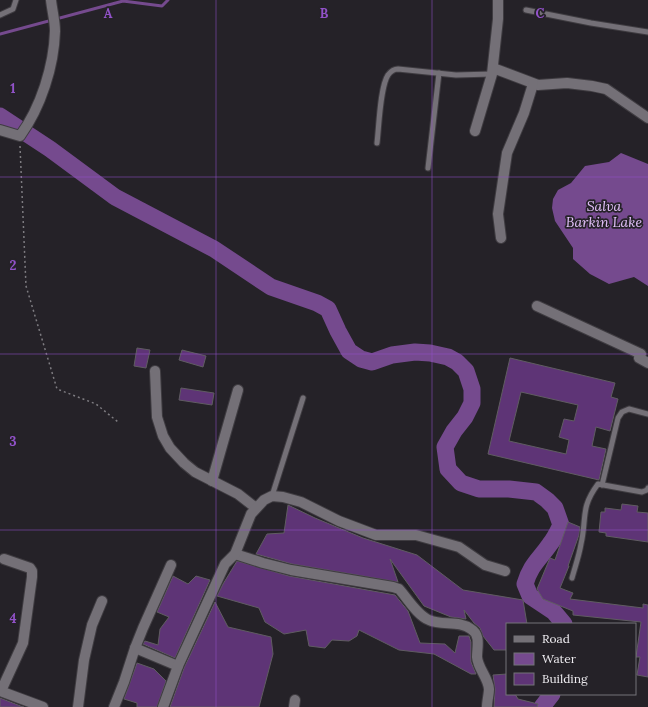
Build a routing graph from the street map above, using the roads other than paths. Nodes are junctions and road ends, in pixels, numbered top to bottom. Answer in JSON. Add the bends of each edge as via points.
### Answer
{"nodes":[{"id":1,"x":16,"y":0,"type":"edge"},
{"id":2,"x":498,"y":0,"type":"edge"},
{"id":3,"x":52,"y":5,"type":"edge"},
{"id":4,"x":526,"y":10,"type":"dead end"},
{"id":5,"x":0,"y":15,"type":"edge"},
{"id":6,"x":648,"y":32,"type":"edge"},
{"id":7,"x":492,"y":71,"type":"junction"},
{"id":8,"x":439,"y":73,"type":"junction"},
{"id":9,"x":533,"y":84,"type":"junction"},
{"id":10,"x":648,"y":118,"type":"edge"},
{"id":11,"x":0,"y":130,"type":"edge"},
{"id":12,"x":475,"y":131,"type":"dead end"},
{"id":13,"x":377,"y":143,"type":"dead end"},
{"id":14,"x":428,"y":168,"type":"dead end"},
{"id":15,"x":501,"y":238,"type":"dead end"},
{"id":16,"x":537,"y":306,"type":"dead end"},
{"id":17,"x":648,"y":363,"type":"edge"},
{"id":18,"x":154,"y":371,"type":"dead end"},
{"id":19,"x":238,"y":390,"type":"dead end"},
{"id":20,"x":304,"y":398,"type":"dead end"},
{"id":21,"x":648,"y":414,"type":"edge"},
{"id":22,"x":212,"y":481,"type":"junction"},
{"id":23,"x":602,"y":485,"type":"junction"},
{"id":24,"x":648,"y":488,"type":"edge"},
{"id":25,"x":645,"y":492,"type":"edge"},
{"id":26,"x":272,"y":496,"type":"junction"},
{"id":27,"x":256,"y":508,"type":"junction"},
{"id":28,"x":234,"y":554,"type":"junction"},
{"id":29,"x":4,"y":559,"type":"dead end"},
{"id":30,"x":171,"y":565,"type":"dead end"},
{"id":31,"x":505,"y":571,"type":"dead end"},
{"id":32,"x":572,"y":578,"type":"dead end"},
{"id":33,"x":102,"y":601,"type":"dead end"},
{"id":34,"x":135,"y":648,"type":"junction"},
{"id":35,"x":178,"y":666,"type":"junction"},
{"id":36,"x":0,"y":691,"type":"edge"},
{"id":37,"x":43,"y":707,"type":"edge"},
{"id":38,"x":78,"y":707,"type":"edge"},
{"id":39,"x":114,"y":707,"type":"edge"},
{"id":40,"x":163,"y":707,"type":"edge"},
{"id":41,"x":487,"y":707,"type":"edge"}],
"edges":[{"from":1,"to":5,"type":"lane","via":[[13,9]]},
{"from":2,"to":7,"type":"street"},
{"from":3,"to":11,"type":"street","via":[[55,29],[52,62],[36,109],[20,136]]},
{"from":4,"to":6,"type":"lane"},
{"from":7,"to":8,"type":"lane","via":[[456,75]]},
{"from":7,"to":9,"type":"street"},
{"from":7,"to":12,"type":"street"},
{"from":8,"to":13,"type":"lane","via":[[395,69],[388,74],[383,92]]},
{"from":8,"to":14,"type":"lane"},
{"from":9,"to":10,"type":"street","via":[[567,83],[606,89]]},
{"from":9,"to":15,"type":"street","via":[[507,153],[498,214]]},
{"from":16,"to":17,"type":"street","via":[[641,354],[639,358]]},
{"from":18,"to":22,"type":"street","via":[[157,416],[163,436],[184,463]]},
{"from":19,"to":22,"type":"street"},
{"from":20,"to":26,"type":"lane"},
{"from":21,"to":23,"type":"lane","via":[[629,409],[622,412],[618,418]]},
{"from":22,"to":27,"type":"street","via":[[238,494]]},
{"from":23,"to":25,"type":"lane"},
{"from":23,"to":32,"type":"lane","via":[[598,484],[590,495],[585,509],[581,544]]},
{"from":24,"to":25,"type":"lane"},
{"from":26,"to":27,"type":"street"},
{"from":26,"to":31,"type":"street","via":[[301,502],[338,521],[376,535],[416,535],[459,547],[485,565]]},
{"from":27,"to":28,"type":"street"},
{"from":28,"to":35,"type":"street","via":[[225,564]]},
{"from":28,"to":41,"type":"street","via":[[291,570],[393,587],[399,589],[427,619],[465,625],[472,629],[478,642],[477,658],[489,688]]},
{"from":29,"to":36,"type":"street","via":[[30,568],[32,577],[23,643]]},
{"from":30,"to":34,"type":"street"},
{"from":33,"to":38,"type":"street","via":[[92,625],[84,660]]},
{"from":34,"to":35,"type":"street"},
{"from":34,"to":39,"type":"street"},
{"from":35,"to":40,"type":"street"},
{"from":36,"to":37,"type":"street"}]}
